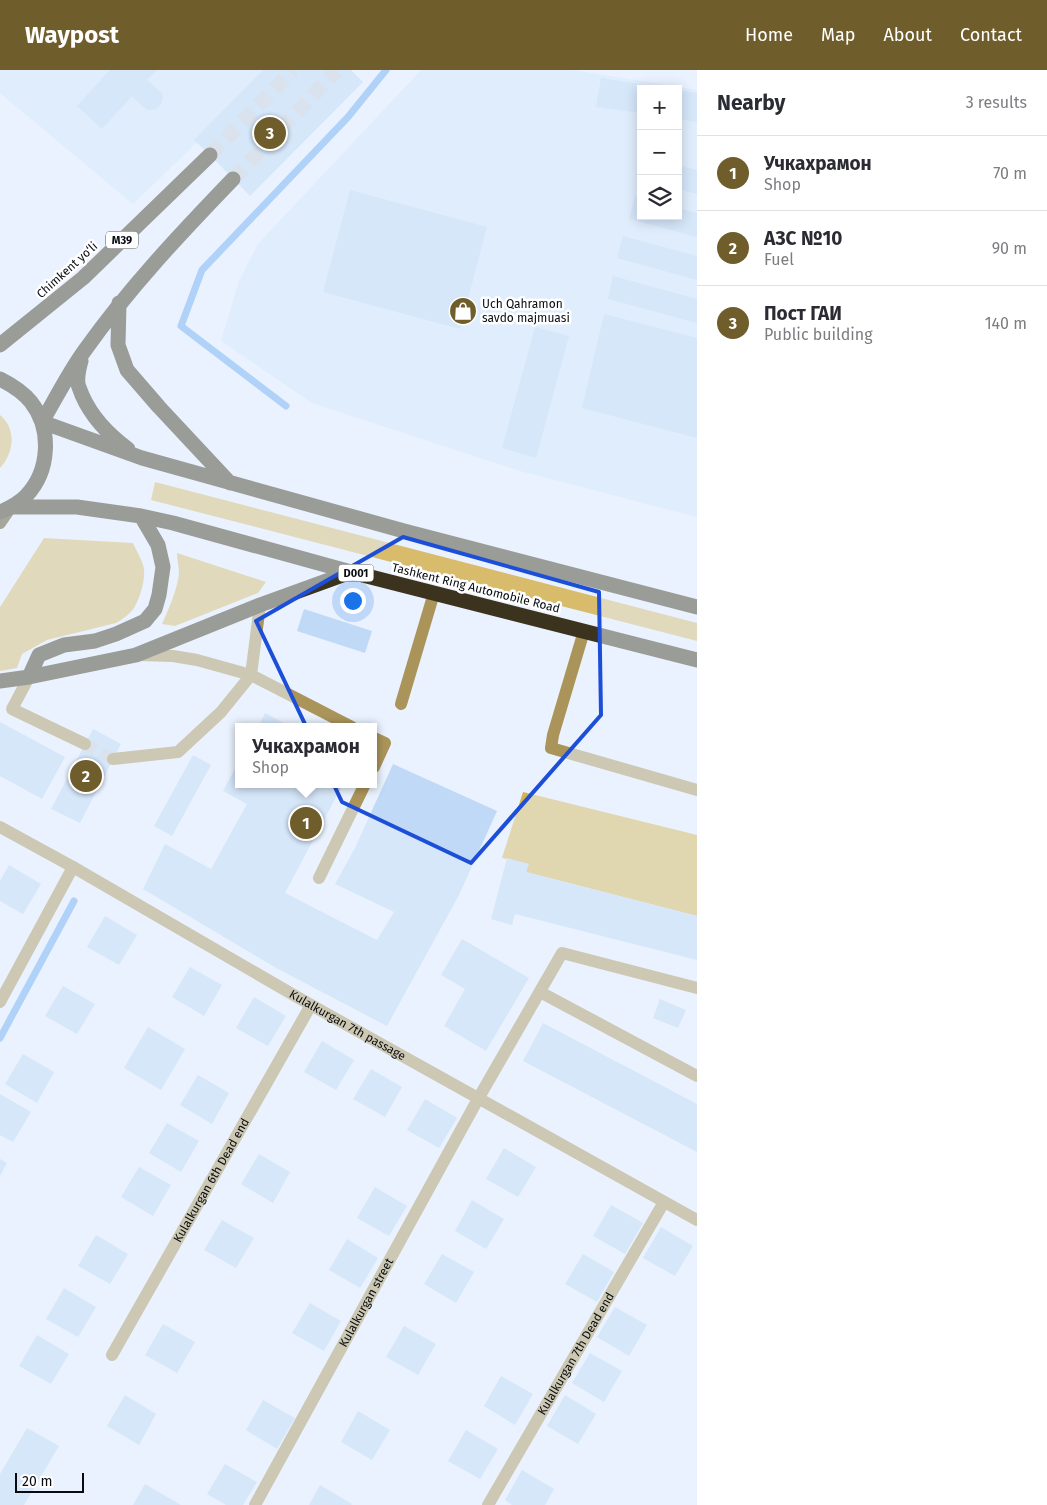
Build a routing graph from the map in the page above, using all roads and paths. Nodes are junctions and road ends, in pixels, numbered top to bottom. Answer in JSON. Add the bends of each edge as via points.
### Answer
{"nodes":[{"id":1,"x":210,"y":155,"type":"tunnel mouth"},
{"id":2,"x":232,"y":179,"type":"tunnel mouth"},
{"id":3,"x":119,"y":304,"type":"junction"},
{"id":4,"x":29,"y":322,"type":"junction"},
{"id":5,"x":0,"y":332,"type":"edge"},
{"id":6,"x":0,"y":344,"type":"edge"},
{"id":7,"x":84,"y":351,"type":"junction"},
{"id":8,"x":0,"y":379,"type":"edge"},
{"id":9,"x":42,"y":422,"type":"junction"},
{"id":10,"x":142,"y":458,"type":"junction"},
{"id":11,"x":230,"y":483,"type":"junction"},
{"id":12,"x":6,"y":510,"type":"edge"},
{"id":13,"x":141,"y":516,"type":"junction"},
{"id":14,"x":0,"y":523,"type":"edge"},
{"id":15,"x":351,"y":572,"type":"junction"},
{"id":16,"x":434,"y":593,"type":"junction"},
{"id":17,"x":260,"y":605,"type":"junction"},
{"id":18,"x":697,"y":607,"type":"edge"},
{"id":19,"x":584,"y":631,"type":"junction"},
{"id":20,"x":136,"y":654,"type":"junction"},
{"id":21,"x":697,"y":660,"type":"edge"},
{"id":22,"x":251,"y":675,"type":"junction"},
{"id":23,"x":29,"y":677,"type":"junction"},
{"id":24,"x":0,"y":681,"type":"edge"},
{"id":25,"x":401,"y":704,"type":"dead end"},
{"id":26,"x":344,"y":723,"type":"edge"},
{"id":27,"x":377,"y":739,"type":"edge"},
{"id":28,"x":85,"y":744,"type":"tunnel mouth"},
{"id":29,"x":113,"y":759,"type":"tunnel mouth"},
{"id":30,"x":377,"y":760,"type":"edge"},
{"id":31,"x":363,"y":788,"type":"edge"},
{"id":32,"x":697,"y":790,"type":"edge"},
{"id":33,"x":0,"y":827,"type":"edge"},
{"id":34,"x":73,"y":867,"type":"junction"},
{"id":35,"x":319,"y":878,"type":"dead end"},
{"id":36,"x":697,"y":988,"type":"edge"},
{"id":37,"x":540,"y":992,"type":"junction"},
{"id":38,"x":0,"y":1002,"type":"edge"},
{"id":39,"x":312,"y":1006,"type":"junction"},
{"id":40,"x":697,"y":1076,"type":"edge"},
{"id":41,"x":478,"y":1099,"type":"junction"},
{"id":42,"x":664,"y":1202,"type":"junction"},
{"id":43,"x":697,"y":1220,"type":"edge"},
{"id":44,"x":112,"y":1356,"type":"dead end"},
{"id":45,"x":255,"y":1505,"type":"edge"},
{"id":46,"x":488,"y":1505,"type":"edge"}],
"edges":[{"from":1,"to":4,"type":"highway","name":"Chimkent yo‘li","number":"M39","via":[[82,278]]},
{"from":2,"to":3,"type":"highway"},
{"from":3,"to":7,"type":"highway"},
{"from":3,"to":11,"type":"highway","via":[[118,345],[127,370]]},
{"from":4,"to":5,"type":"highway","name":"Chimkent yo‘li","number":"M39"},
{"from":4,"to":6,"type":"highway","number":"M39"},
{"from":7,"to":9,"type":"highway"},
{"from":7,"to":10,"type":"highway","via":[[78,385],[86,403],[110,434]]},
{"from":8,"to":9,"type":"highway","via":[[15,387],[31,402]]},
{"from":9,"to":10,"type":"highway"},
{"from":9,"to":12,"type":"highway","via":[[46,441],[38,479],[27,495]]},
{"from":10,"to":11,"type":"highway"},
{"from":11,"to":18,"type":"highway","via":[[404,532]]},
{"from":12,"to":13,"type":"highway","name":"Tashkent Ring Automobile Road","number":"D001","via":[[77,507]]},
{"from":12,"to":14,"type":"main road"},
{"from":13,"to":15,"type":"highway","name":"Tashkent Ring Automobile Road","number":"D001"},
{"from":13,"to":23,"type":"highway","via":[[158,545],[163,567],[155,609],[144,621],[116,634],[95,641],[64,645],[39,655]]},
{"from":15,"to":16,"type":"highway","name":"Tashkent Ring Automobile Road","number":"D001"},
{"from":15,"to":17,"type":"highway"},
{"from":16,"to":19,"type":"highway","name":"Tashkent Ring Automobile Road","number":"D001"},
{"from":16,"to":25,"type":"street"},
{"from":17,"to":20,"type":"highway"},
{"from":17,"to":22,"type":"street"},
{"from":19,"to":21,"type":"highway","name":"Tashkent Ring Automobile Road","number":"D001"},
{"from":19,"to":32,"type":"street","via":[[551,748]]},
{"from":20,"to":22,"type":"street","via":[[197,660]]},
{"from":20,"to":23,"type":"highway"},
{"from":22,"to":26,"type":"street"},
{"from":22,"to":29,"type":"street","via":[[221,712],[178,752]]},
{"from":23,"to":24,"type":"highway"},
{"from":23,"to":28,"type":"street","via":[[12,709]]},
{"from":27,"to":30,"type":"street","via":[[385,743]]},
{"from":31,"to":35,"type":"street"},
{"from":33,"to":34,"type":"street","name":"Kulalkurgan 7th passage"},
{"from":34,"to":38,"type":"street"},
{"from":34,"to":39,"type":"street","name":"Kulalkurgan 7th passage"},
{"from":36,"to":37,"type":"street","name":"Kulalkurgan street","via":[[562,953]]},
{"from":37,"to":40,"type":"street"},
{"from":37,"to":41,"type":"street","name":"Kulalkurgan street"},
{"from":39,"to":41,"type":"street","name":"Kulalkurgan 7th passage"},
{"from":39,"to":44,"type":"street","name":"Kulalkurgan 6th Dead end"},
{"from":41,"to":42,"type":"street","name":"Kulalkurgan 7th passage"},
{"from":41,"to":45,"type":"street","name":"Kulalkurgan street"},
{"from":42,"to":43,"type":"street","name":"Kulalkurgan 7th passage"},
{"from":42,"to":46,"type":"street","name":"Kulalkurgan 7th Dead end"}]}
